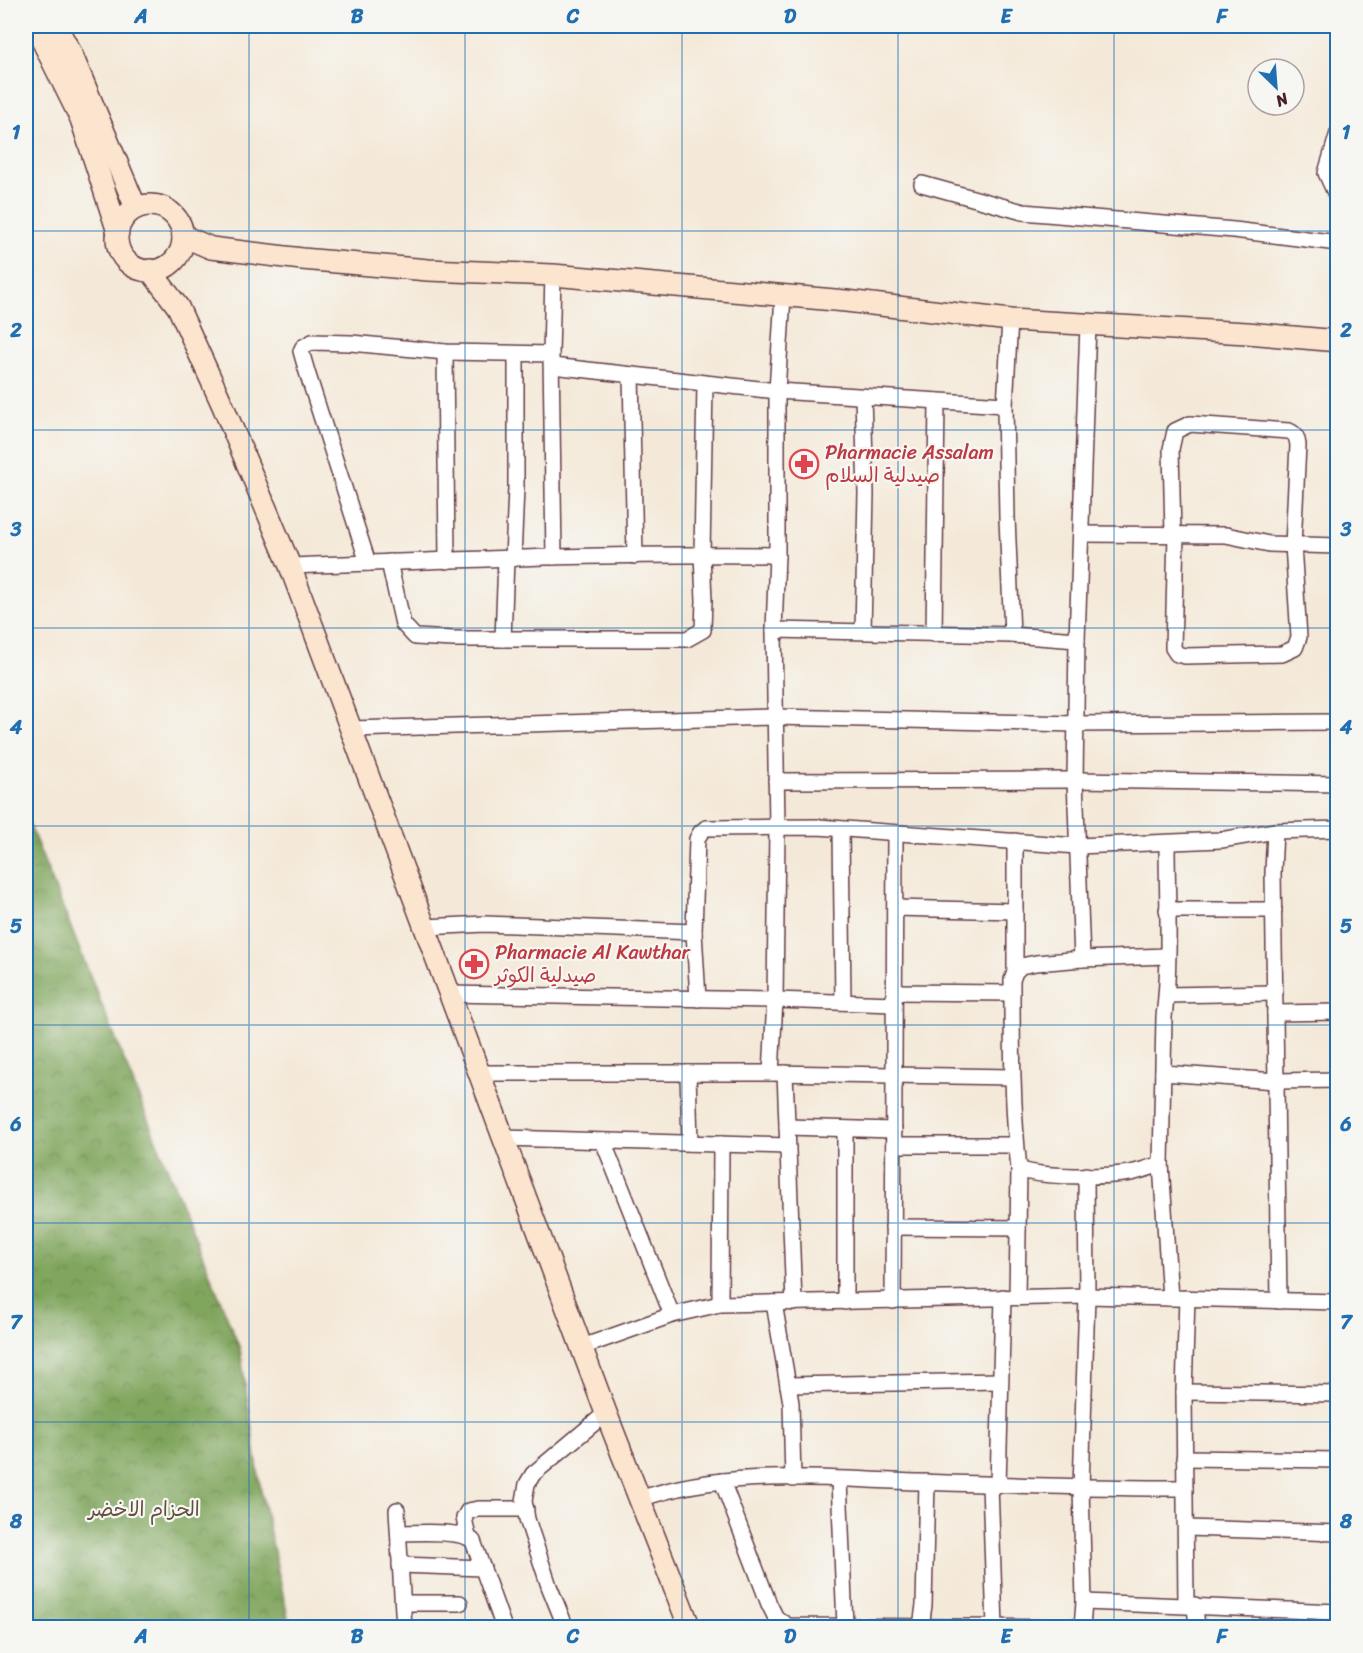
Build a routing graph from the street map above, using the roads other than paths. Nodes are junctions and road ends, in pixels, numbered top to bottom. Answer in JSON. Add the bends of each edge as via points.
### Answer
{"nodes":[{"id":1,"x":39,"y":28,"type":"edge"},
{"id":2,"x":1338,"y":133,"type":"edge"},
{"id":3,"x":922,"y":184,"type":"dead end"},
{"id":4,"x":1338,"y":199,"type":"edge"},
{"id":5,"x":136,"y":208,"type":"junction"},
{"id":6,"x":118,"y":232,"type":"junction"},
{"id":7,"x":183,"y":236,"type":"junction"},
{"id":8,"x":1338,"y":243,"type":"edge"},
{"id":9,"x":211,"y":248,"type":"junction"},
{"id":10,"x":164,"y":266,"type":"junction"},
{"id":11,"x":554,"y":275,"type":"junction"},
{"id":12,"x":783,"y":296,"type":"junction"},
{"id":13,"x":1010,"y":320,"type":"junction"},
{"id":14,"x":1088,"y":324,"type":"junction"},
{"id":15,"x":1338,"y":341,"type":"edge"},
{"id":16,"x":445,"y":352,"type":"junction"},
{"id":17,"x":516,"y":354,"type":"junction"},
{"id":18,"x":551,"y":360,"type":"junction"},
{"id":19,"x":631,"y":375,"type":"junction"},
{"id":20,"x":705,"y":384,"type":"junction"},
{"id":21,"x":777,"y":392,"type":"junction"},
{"id":22,"x":863,"y":397,"type":"junction"},
{"id":23,"x":937,"y":401,"type":"junction"},
{"id":24,"x":1005,"y":405,"type":"junction"},
{"id":25,"x":1081,"y":534,"type":"junction"},
{"id":26,"x":1175,"y":534,"type":"junction"},
{"id":27,"x":1293,"y":545,"type":"junction"},
{"id":28,"x":1338,"y":546,"type":"edge"},
{"id":29,"x":702,"y":554,"type":"junction"},
{"id":30,"x":777,"y":555,"type":"junction"},
{"id":31,"x":635,"y":556,"type":"junction"},
{"id":32,"x":554,"y":557,"type":"junction"},
{"id":33,"x":509,"y":559,"type":"junction"},
{"id":34,"x":447,"y":561,"type":"junction"},
{"id":35,"x":389,"y":562,"type":"junction"},
{"id":36,"x":368,"y":563,"type":"junction"},
{"id":37,"x":290,"y":566,"type":"junction"},
{"id":38,"x":774,"y":630,"type":"junction"},
{"id":39,"x":863,"y":632,"type":"junction"},
{"id":40,"x":934,"y":634,"type":"junction"},
{"id":41,"x":1012,"y":635,"type":"junction"},
{"id":42,"x":503,"y":639,"type":"junction"},
{"id":43,"x":1077,"y":640,"type":"junction"},
{"id":44,"x":775,"y":717,"type":"junction"},
{"id":45,"x":1337,"y":722,"type":"edge"},
{"id":46,"x":1077,"y":724,"type":"junction"},
{"id":47,"x":351,"y":729,"type":"junction"},
{"id":48,"x":1075,"y":780,"type":"junction"},
{"id":49,"x":777,"y":781,"type":"junction"},
{"id":50,"x":1338,"y":784,"type":"edge"},
{"id":51,"x":777,"y":828,"type":"junction"},
{"id":52,"x":1338,"y":829,"type":"edge"},
{"id":53,"x":841,"y":830,"type":"junction"},
{"id":54,"x":1275,"y":831,"type":"junction"},
{"id":55,"x":895,"y":833,"type":"junction"},
{"id":56,"x":1016,"y":841,"type":"junction"},
{"id":57,"x":1167,"y":843,"type":"junction"},
{"id":58,"x":1077,"y":846,"type":"junction"},
{"id":59,"x":895,"y":908,"type":"junction"},
{"id":60,"x":1167,"y":910,"type":"junction"},
{"id":61,"x":1274,"y":910,"type":"junction"},
{"id":62,"x":1016,"y":911,"type":"junction"},
{"id":63,"x":424,"y":927,"type":"junction"},
{"id":64,"x":694,"y":932,"type":"junction"},
{"id":65,"x":1167,"y":956,"type":"junction"},
{"id":66,"x":1082,"y":959,"type":"junction"},
{"id":67,"x":1015,"y":972,"type":"junction"},
{"id":68,"x":1012,"y":993,"type":"junction"},
{"id":69,"x":1275,"y":993,"type":"junction"},
{"id":70,"x":449,"y":994,"type":"junction"},
{"id":71,"x":1167,"y":994,"type":"junction"},
{"id":72,"x":894,"y":998,"type":"junction"},
{"id":73,"x":698,"y":999,"type":"junction"},
{"id":74,"x":775,"y":1000,"type":"junction"},
{"id":75,"x":843,"y":1002,"type":"junction"},
{"id":76,"x":1338,"y":1012,"type":"edge"},
{"id":77,"x":1275,"y":1013,"type":"junction"},
{"id":78,"x":478,"y":1073,"type":"junction"},
{"id":79,"x":688,"y":1073,"type":"junction"},
{"id":80,"x":778,"y":1073,"type":"junction"},
{"id":81,"x":1163,"y":1073,"type":"junction"},
{"id":82,"x":894,"y":1075,"type":"junction"},
{"id":83,"x":1012,"y":1077,"type":"junction"},
{"id":84,"x":1338,"y":1080,"type":"edge"},
{"id":85,"x":1276,"y":1081,"type":"junction"},
{"id":86,"x":787,"y":1127,"type":"junction"},
{"id":87,"x":845,"y":1129,"type":"junction"},
{"id":88,"x":894,"y":1137,"type":"junction"},
{"id":89,"x":503,"y":1138,"type":"junction"},
{"id":90,"x":603,"y":1141,"type":"junction"},
{"id":91,"x":690,"y":1143,"type":"junction"},
{"id":92,"x":721,"y":1144,"type":"junction"},
{"id":93,"x":1016,"y":1144,"type":"junction"},
{"id":94,"x":787,"y":1146,"type":"junction"},
{"id":95,"x":1161,"y":1164,"type":"junction"},
{"id":96,"x":1019,"y":1169,"type":"junction"},
{"id":97,"x":1086,"y":1175,"type":"junction"},
{"id":98,"x":893,"y":1227,"type":"junction"},
{"id":99,"x":1018,"y":1228,"type":"junction"},
{"id":100,"x":1087,"y":1296,"type":"junction"},
{"id":101,"x":1010,"y":1297,"type":"junction"},
{"id":102,"x":1170,"y":1298,"type":"junction"},
{"id":103,"x":1187,"y":1298,"type":"junction"},
{"id":104,"x":893,"y":1301,"type":"junction"},
{"id":105,"x":1279,"y":1301,"type":"junction"},
{"id":106,"x":845,"y":1302,"type":"junction"},
{"id":107,"x":1338,"y":1302,"type":"edge"},
{"id":108,"x":774,"y":1303,"type":"junction"},
{"id":109,"x":794,"y":1303,"type":"junction"},
{"id":110,"x":720,"y":1304,"type":"junction"},
{"id":111,"x":672,"y":1315,"type":"junction"},
{"id":112,"x":582,"y":1347,"type":"junction"},
{"id":113,"x":1000,"y":1381,"type":"junction"},
{"id":114,"x":788,"y":1384,"type":"junction"},
{"id":115,"x":1184,"y":1392,"type":"junction"},
{"id":116,"x":1338,"y":1394,"type":"edge"},
{"id":117,"x":606,"y":1413,"type":"junction"},
{"id":118,"x":1184,"y":1458,"type":"junction"},
{"id":119,"x":1338,"y":1460,"type":"edge"},
{"id":120,"x":793,"y":1479,"type":"junction"},
{"id":121,"x":839,"y":1480,"type":"junction"},
{"id":122,"x":722,"y":1481,"type":"junction"},
{"id":123,"x":927,"y":1482,"type":"junction"},
{"id":124,"x":994,"y":1485,"type":"junction"},
{"id":125,"x":1081,"y":1488,"type":"junction"},
{"id":126,"x":1185,"y":1488,"type":"junction"},
{"id":127,"x":640,"y":1499,"type":"junction"},
{"id":128,"x":525,"y":1509,"type":"junction"},
{"id":129,"x":397,"y":1510,"type":"dead end"},
{"id":130,"x":1187,"y":1528,"type":"junction"},
{"id":131,"x":399,"y":1533,"type":"junction"},
{"id":132,"x":1338,"y":1533,"type":"edge"},
{"id":133,"x":468,"y":1537,"type":"junction"},
{"id":134,"x":400,"y":1565,"type":"junction"},
{"id":135,"x":483,"y":1568,"type":"junction"},
{"id":136,"x":1084,"y":1602,"type":"junction"},
{"id":137,"x":403,"y":1603,"type":"junction"},
{"id":138,"x":460,"y":1603,"type":"dead end"},
{"id":139,"x":1191,"y":1605,"type":"junction"},
{"id":140,"x":1338,"y":1612,"type":"edge"},
{"id":141,"x":845,"y":1626,"type":"edge"},
{"id":142,"x":921,"y":1627,"type":"edge"},
{"id":143,"x":995,"y":1627,"type":"edge"},
{"id":144,"x":404,"y":1628,"type":"edge"},
{"id":145,"x":504,"y":1628,"type":"edge"},
{"id":146,"x":566,"y":1628,"type":"edge"},
{"id":147,"x":690,"y":1628,"type":"edge"},
{"id":148,"x":1197,"y":1628,"type":"edge"}],
"edges":[{"from":1,"to":5,"type":"street","via":[[71,53]]},
{"from":1,"to":6,"type":"street","via":[[81,119]]},
{"from":2,"to":4,"type":"street","via":[[1326,173]]},
{"from":3,"to":8,"type":"street","via":[[1023,212]]},
{"from":5,"to":6,"type":"street","via":[[121,222]]},
{"from":5,"to":7,"type":"street","via":[[147,205],[167,209],[181,225]]},
{"from":6,"to":10,"type":"street","via":[[118,243],[129,263],[139,268]]},
{"from":7,"to":9,"type":"street"},
{"from":7,"to":10,"type":"street","via":[[179,254]]},
{"from":9,"to":10,"type":"street"},
{"from":9,"to":11,"type":"street","via":[[428,270]]},
{"from":10,"to":37,"type":"street"},
{"from":11,"to":12,"type":"street"},
{"from":11,"to":18,"type":"street"},
{"from":12,"to":13,"type":"street"},
{"from":12,"to":21,"type":"street"},
{"from":13,"to":14,"type":"street"},
{"from":13,"to":24,"type":"street"},
{"from":14,"to":15,"type":"street"},
{"from":14,"to":25,"type":"street"},
{"from":16,"to":17,"type":"street"},
{"from":16,"to":34,"type":"street"},
{"from":16,"to":36,"type":"street","via":[[312,342],[306,343],[301,351]]},
{"from":17,"to":18,"type":"street"},
{"from":17,"to":33,"type":"street","via":[[516,488]]},
{"from":18,"to":19,"type":"street"},
{"from":18,"to":32,"type":"street"},
{"from":19,"to":20,"type":"street"},
{"from":19,"to":31,"type":"street"},
{"from":20,"to":21,"type":"street"},
{"from":20,"to":29,"type":"street"},
{"from":21,"to":22,"type":"street"},
{"from":21,"to":30,"type":"street"},
{"from":22,"to":23,"type":"street"},
{"from":22,"to":39,"type":"street"},
{"from":23,"to":24,"type":"street"},
{"from":23,"to":40,"type":"street"},
{"from":24,"to":41,"type":"street"},
{"from":25,"to":26,"type":"street"},
{"from":25,"to":43,"type":"street"},
{"from":26,"to":27,"type":"street","via":[[1226,535]]},
{"from":26,"to":27,"type":"street","via":[[1171,449],[1175,431],[1190,424],[1289,430],[1297,436],[1298,445]]},
{"from":26,"to":27,"type":"street","via":[[1173,648],[1185,656],[1282,654],[1295,648],[1299,637]]},
{"from":27,"to":28,"type":"street"},
{"from":29,"to":30,"type":"street"},
{"from":29,"to":31,"type":"street"},
{"from":29,"to":42,"type":"street","via":[[703,630],[687,639]]},
{"from":30,"to":38,"type":"street"},
{"from":31,"to":32,"type":"street"},
{"from":32,"to":33,"type":"street"},
{"from":33,"to":34,"type":"street"},
{"from":33,"to":42,"type":"street"},
{"from":34,"to":35,"type":"street"},
{"from":35,"to":36,"type":"street"},
{"from":35,"to":42,"type":"street","via":[[403,624],[415,637]]},
{"from":36,"to":37,"type":"street"},
{"from":37,"to":47,"type":"street"},
{"from":38,"to":39,"type":"street"},
{"from":38,"to":44,"type":"street"},
{"from":39,"to":40,"type":"street"},
{"from":40,"to":41,"type":"street"},
{"from":41,"to":43,"type":"street"},
{"from":43,"to":46,"type":"street"},
{"from":44,"to":46,"type":"street"},
{"from":44,"to":47,"type":"street"},
{"from":44,"to":49,"type":"street"},
{"from":45,"to":46,"type":"street"},
{"from":46,"to":48,"type":"street"},
{"from":47,"to":63,"type":"street"},
{"from":48,"to":49,"type":"street"},
{"from":48,"to":50,"type":"street"},
{"from":48,"to":58,"type":"street"},
{"from":49,"to":51,"type":"street"},
{"from":51,"to":53,"type":"street"},
{"from":51,"to":64,"type":"street","via":[[706,828],[701,832],[697,839]]},
{"from":51,"to":74,"type":"street"},
{"from":52,"to":54,"type":"street"},
{"from":53,"to":55,"type":"street"},
{"from":53,"to":75,"type":"street"},
{"from":54,"to":57,"type":"street"},
{"from":54,"to":61,"type":"street"},
{"from":55,"to":56,"type":"street"},
{"from":55,"to":59,"type":"street"},
{"from":56,"to":58,"type":"street"},
{"from":56,"to":62,"type":"street"},
{"from":57,"to":58,"type":"street"},
{"from":57,"to":60,"type":"street"},
{"from":58,"to":66,"type":"street"},
{"from":59,"to":62,"type":"street"},
{"from":59,"to":72,"type":"street"},
{"from":60,"to":61,"type":"street"},
{"from":60,"to":65,"type":"street"},
{"from":61,"to":69,"type":"street"},
{"from":62,"to":67,"type":"street"},
{"from":63,"to":64,"type":"street","via":[[485,924]]},
{"from":63,"to":70,"type":"street"},
{"from":64,"to":73,"type":"street"},
{"from":65,"to":66,"type":"street"},
{"from":65,"to":71,"type":"street"},
{"from":66,"to":67,"type":"street","via":[[1036,963],[1021,966]]},
{"from":67,"to":68,"type":"street"},
{"from":68,"to":72,"type":"street"},
{"from":68,"to":83,"type":"street"},
{"from":69,"to":71,"type":"street"},
{"from":69,"to":77,"type":"street"},
{"from":70,"to":73,"type":"street"},
{"from":70,"to":78,"type":"street"},
{"from":71,"to":81,"type":"street"},
{"from":72,"to":75,"type":"street"},
{"from":72,"to":82,"type":"street"},
{"from":73,"to":74,"type":"street"},
{"from":74,"to":75,"type":"street"},
{"from":74,"to":80,"type":"street"},
{"from":76,"to":77,"type":"street"},
{"from":77,"to":85,"type":"street"},
{"from":78,"to":79,"type":"street"},
{"from":78,"to":89,"type":"street"},
{"from":79,"to":80,"type":"street"},
{"from":79,"to":91,"type":"street"},
{"from":80,"to":82,"type":"street"},
{"from":80,"to":86,"type":"street"},
{"from":81,"to":85,"type":"street"},
{"from":81,"to":95,"type":"street"},
{"from":82,"to":83,"type":"street"},
{"from":82,"to":88,"type":"street"},
{"from":83,"to":93,"type":"street"},
{"from":84,"to":85,"type":"street"},
{"from":85,"to":105,"type":"street"},
{"from":86,"to":87,"type":"street"},
{"from":86,"to":94,"type":"street"},
{"from":87,"to":88,"type":"street"},
{"from":87,"to":106,"type":"street"},
{"from":88,"to":93,"type":"street"},
{"from":88,"to":98,"type":"street"},
{"from":89,"to":90,"type":"street"},
{"from":89,"to":112,"type":"street"},
{"from":90,"to":91,"type":"street"},
{"from":90,"to":111,"type":"street"},
{"from":91,"to":92,"type":"street"},
{"from":92,"to":94,"type":"street"},
{"from":92,"to":110,"type":"street"},
{"from":93,"to":96,"type":"street"},
{"from":94,"to":109,"type":"street"},
{"from":95,"to":97,"type":"street","via":[[1130,1173]]},
{"from":95,"to":102,"type":"street"},
{"from":96,"to":97,"type":"street","via":[[1030,1174]]},
{"from":96,"to":99,"type":"street"},
{"from":97,"to":100,"type":"street"},
{"from":98,"to":99,"type":"street"},
{"from":98,"to":104,"type":"street"},
{"from":99,"to":101,"type":"street"},
{"from":100,"to":101,"type":"street"},
{"from":100,"to":102,"type":"street"},
{"from":100,"to":125,"type":"street"},
{"from":101,"to":104,"type":"street"},
{"from":101,"to":113,"type":"street"},
{"from":102,"to":103,"type":"street"},
{"from":103,"to":105,"type":"street"},
{"from":103,"to":115,"type":"street"},
{"from":104,"to":106,"type":"street"},
{"from":105,"to":107,"type":"street"},
{"from":106,"to":109,"type":"street"},
{"from":108,"to":109,"type":"street"},
{"from":108,"to":110,"type":"street"},
{"from":108,"to":114,"type":"street"},
{"from":110,"to":111,"type":"street"},
{"from":111,"to":112,"type":"street"},
{"from":112,"to":117,"type":"street"},
{"from":113,"to":114,"type":"street"},
{"from":113,"to":124,"type":"street"},
{"from":114,"to":120,"type":"street"},
{"from":115,"to":116,"type":"street"},
{"from":115,"to":118,"type":"street"},
{"from":117,"to":127,"type":"street"},
{"from":117,"to":128,"type":"street","via":[[533,1473],[527,1484]]},
{"from":118,"to":119,"type":"street"},
{"from":118,"to":126,"type":"street"},
{"from":120,"to":121,"type":"street"},
{"from":120,"to":122,"type":"street"},
{"from":121,"to":123,"type":"street"},
{"from":121,"to":141,"type":"street"},
{"from":122,"to":127,"type":"street","via":[[681,1486]]},
{"from":122,"to":141,"type":"street","via":[[776,1618],[788,1626]]},
{"from":123,"to":124,"type":"street"},
{"from":123,"to":142,"type":"street"},
{"from":124,"to":125,"type":"street"},
{"from":124,"to":143,"type":"street"},
{"from":125,"to":126,"type":"street"},
{"from":125,"to":136,"type":"street"},
{"from":126,"to":130,"type":"street"},
{"from":127,"to":147,"type":"street"},
{"from":128,"to":133,"type":"street","via":[[468,1511],[464,1518]]},
{"from":128,"to":146,"type":"street"},
{"from":129,"to":131,"type":"street"},
{"from":130,"to":132,"type":"street"},
{"from":130,"to":139,"type":"street"},
{"from":131,"to":133,"type":"street"},
{"from":131,"to":134,"type":"street"},
{"from":133,"to":135,"type":"street"},
{"from":134,"to":135,"type":"street"},
{"from":134,"to":137,"type":"street"},
{"from":135,"to":145,"type":"street"},
{"from":136,"to":139,"type":"street"},
{"from":136,"to":143,"type":"street","via":[[1082,1628]]},
{"from":137,"to":138,"type":"street"},
{"from":137,"to":144,"type":"street"},
{"from":139,"to":140,"type":"street"},
{"from":139,"to":148,"type":"street"},
{"from":141,"to":142,"type":"street"},
{"from":142,"to":143,"type":"street"}]}
